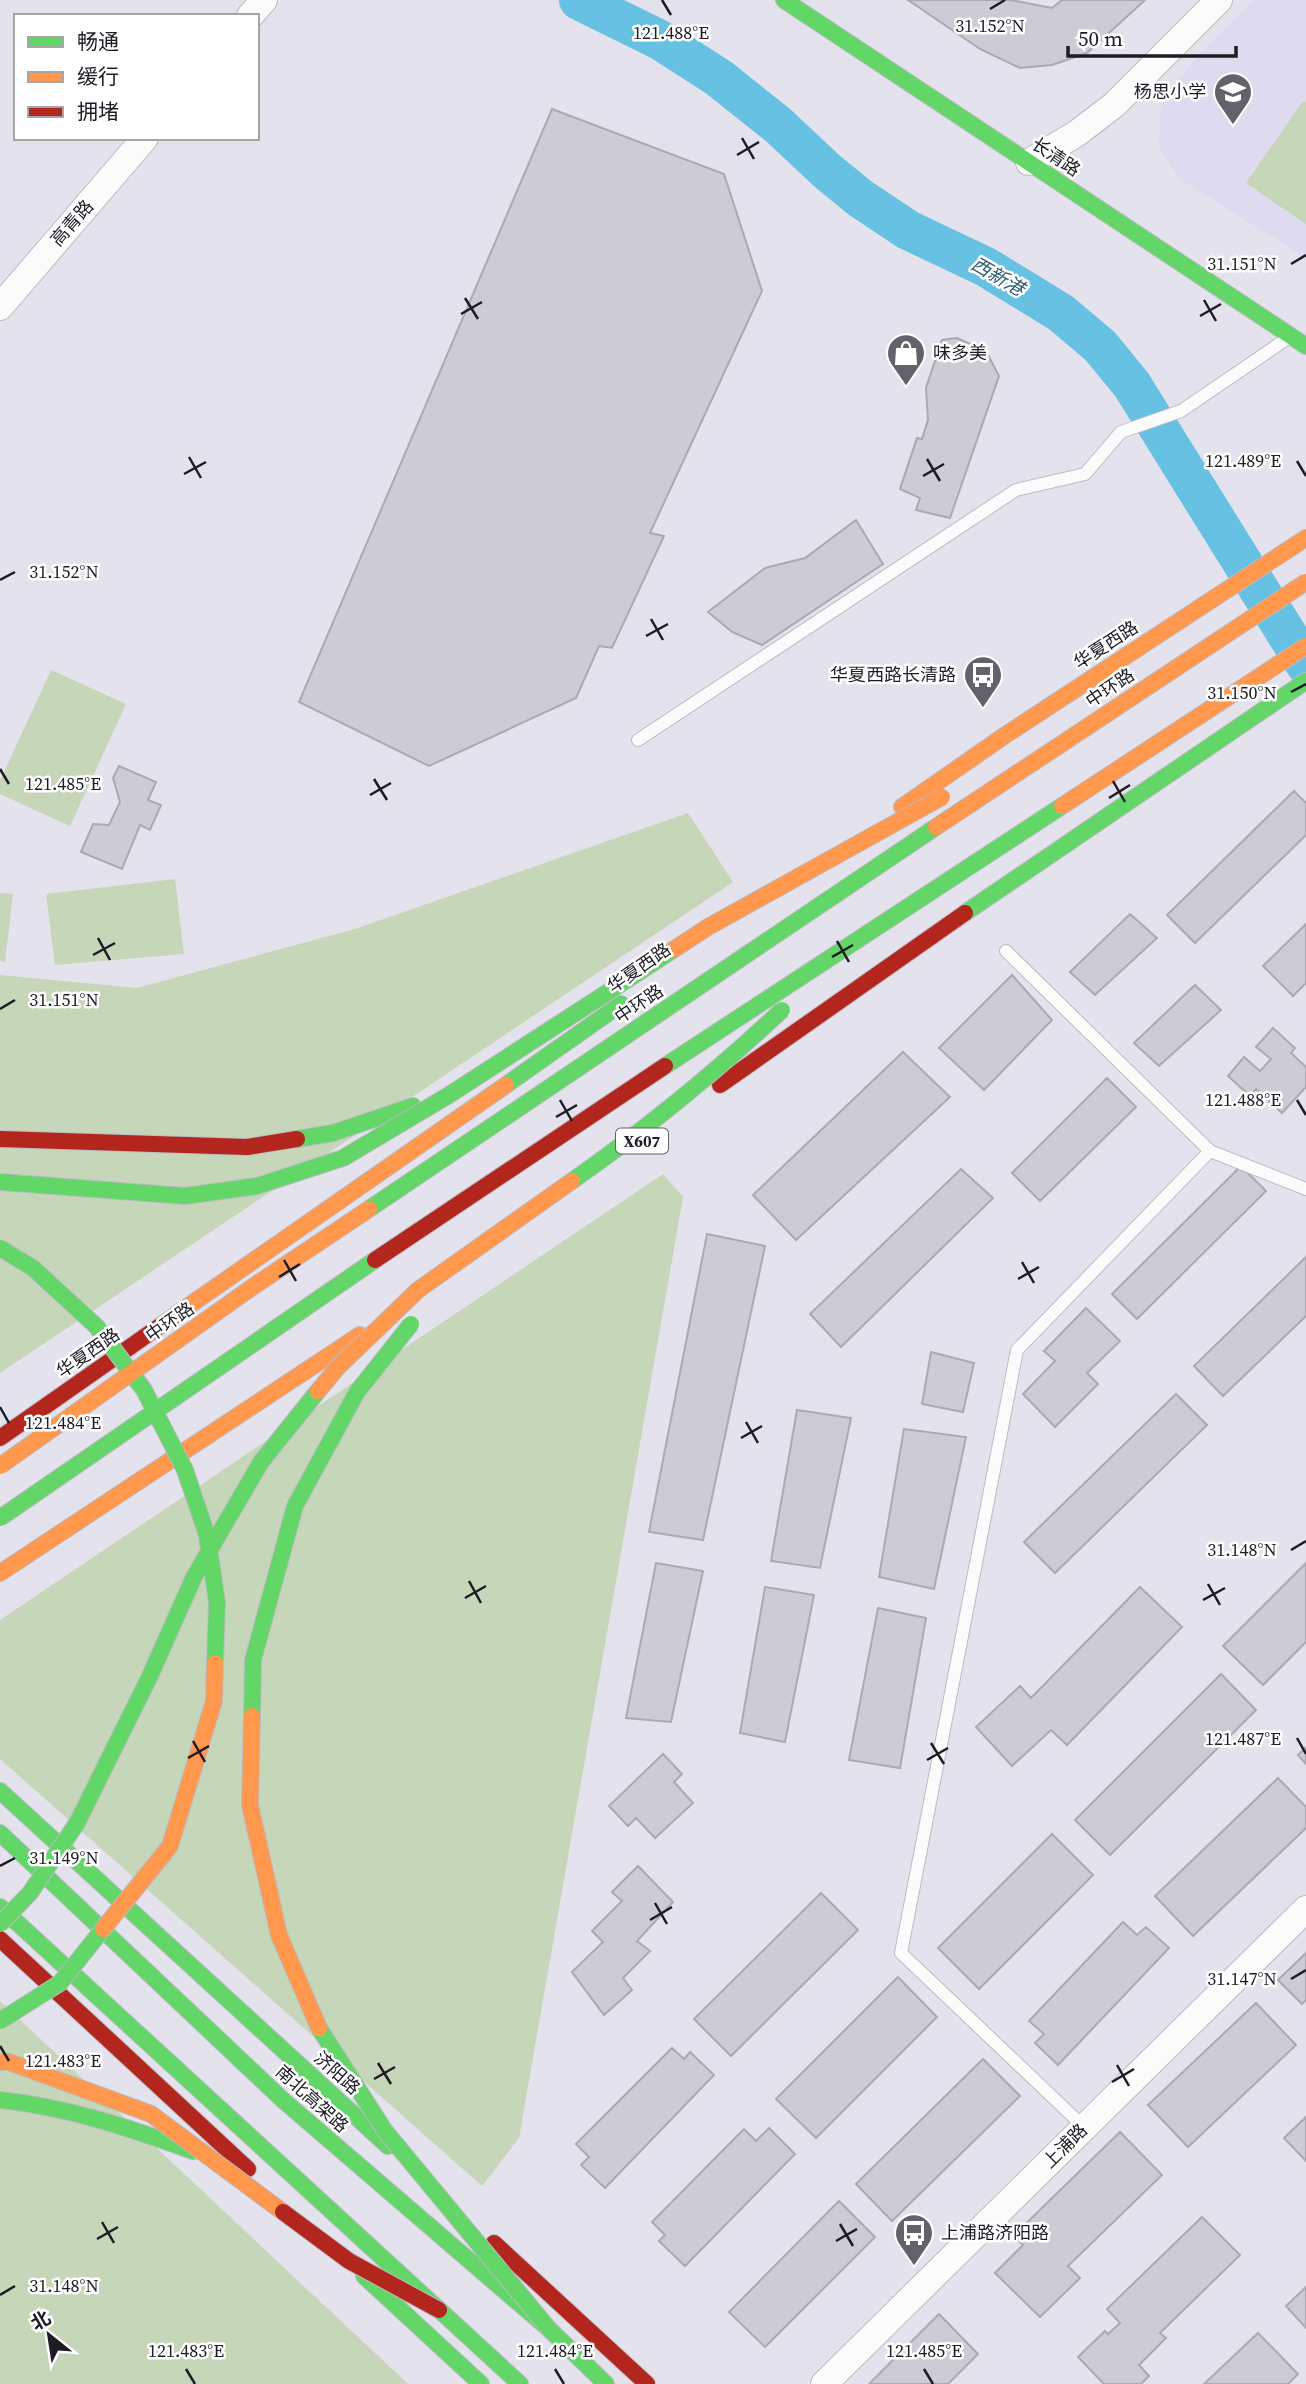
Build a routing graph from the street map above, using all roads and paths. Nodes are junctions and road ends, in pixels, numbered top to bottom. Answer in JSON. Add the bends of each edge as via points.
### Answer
{"nodes":[{"id":1,"x":264,"y":0,"type":"edge"},
{"id":2,"x":784,"y":0,"type":"edge"},
{"id":3,"x":1219,"y":0,"type":"edge"},
{"id":4,"x":252,"y":14,"type":"edge"},
{"id":5,"x":143,"y":140,"type":"edge"},
{"id":6,"x":1029,"y":162,"type":"junction"},
{"id":7,"x":0,"y":307,"type":"edge"},
{"id":8,"x":1291,"y":336,"type":"junction"},
{"id":9,"x":1306,"y":346,"type":"edge"},
{"id":10,"x":1300,"y":542,"type":"edge"},
{"id":11,"x":1306,"y":582,"type":"edge"},
{"id":12,"x":1306,"y":646,"type":"edge"},
{"id":13,"x":1306,"y":681,"type":"edge"},
{"id":14,"x":1118,"y":705,"type":"junction"},
{"id":15,"x":638,"y":740,"type":"dead end"},
{"id":16,"x":989,"y":772,"type":"dead end"},
{"id":17,"x":954,"y":790,"type":"dead end"},
{"id":18,"x":862,"y":936,"type":"junction"},
{"id":19,"x":1006,"y":951,"type":"dead end"},
{"id":20,"x":653,"y":982,"type":"dead end"},
{"id":21,"x":631,"y":998,"type":"dead end"},
{"id":22,"x":449,"y":1095,"type":"junction"},
{"id":23,"x":0,"y":1139,"type":"edge"},
{"id":24,"x":1210,"y":1151,"type":"junction"},
{"id":25,"x":0,"y":1182,"type":"edge"},
{"id":26,"x":1306,"y":1189,"type":"edge"},
{"id":27,"x":0,"y":1248,"type":"edge"},
{"id":28,"x":462,"y":1259,"type":"junction"},
{"id":29,"x":0,"y":1438,"type":"edge"},
{"id":30,"x":0,"y":1466,"type":"edge"},
{"id":31,"x":0,"y":1518,"type":"edge"},
{"id":32,"x":0,"y":1573,"type":"edge"},
{"id":33,"x":0,"y":1791,"type":"edge"},
{"id":34,"x":0,"y":1833,"type":"edge"},
{"id":35,"x":0,"y":1907,"type":"edge"},
{"id":36,"x":1306,"y":1909,"type":"edge"},
{"id":37,"x":0,"y":1924,"type":"edge"},
{"id":38,"x":0,"y":1940,"type":"edge"},
{"id":39,"x":0,"y":2021,"type":"edge"},
{"id":40,"x":0,"y":2062,"type":"edge"},
{"id":41,"x":0,"y":2100,"type":"edge"},
{"id":42,"x":1084,"y":2127,"type":"junction"},
{"id":43,"x":210,"y":2157,"type":"junction"},
{"id":44,"x":439,"y":2310,"type":"junction"},
{"id":45,"x":549,"y":2329,"type":"junction"},
{"id":46,"x":481,"y":2384,"type":"edge"},
{"id":47,"x":520,"y":2384,"type":"edge"},
{"id":48,"x":606,"y":2384,"type":"edge"},
{"id":49,"x":647,"y":2384,"type":"edge"},
{"id":50,"x":824,"y":2384,"type":"edge"}],
"edges":[{"from":1,"to":4,"type":"street"},
{"from":2,"to":6,"type":"main road","name":"长清路"},
{"from":3,"to":6,"type":"street","via":[[1114,105]]},
{"from":5,"to":7,"type":"street","name":"高青路"},
{"from":6,"to":8,"type":"main road","name":"长清路"},
{"from":8,"to":9,"type":"main road","name":"长清路"},
{"from":8,"to":15,"type":"lane","via":[[1181,411],[1121,432],[1085,474],[1016,491]]},
{"from":10,"to":20,"type":"main road","name":"华夏西路","via":[[1004,736]]},
{"from":11,"to":14,"type":"main road","name":"中环路","bridge":true},
{"from":12,"to":18,"type":"main road","bridge":true},
{"from":13,"to":32,"type":"main road","number":"X607","via":[[909,951],[491,1248]]},
{"from":14,"to":16,"type":"main road","bridge":true},
{"from":14,"to":30,"type":"main road","name":"中环路","bridge":true,"via":[[251,1288]]},
{"from":17,"to":22,"type":"main road","bridge":true,"via":[[708,927]]},
{"from":18,"to":28,"type":"main road","bridge":true,"via":[[731,1058],[608,1156]]},
{"from":18,"to":31,"type":"main road","bridge":true,"via":[[410,1236]]},
{"from":19,"to":24,"type":"lane"},
{"from":21,"to":29,"type":"main road","name":"华夏西路"},
{"from":22,"to":23,"type":"main road","bridge":true,"via":[[333,1133],[247,1147]]},
{"from":22,"to":25,"type":"main road","bridge":true,"via":[[343,1158],[257,1186],[185,1196]]},
{"from":24,"to":26,"type":"lane"},
{"from":24,"to":42,"type":"lane","via":[[1017,1350],[901,1953]]},
{"from":27,"to":39,"type":"main road","bridge":true,"via":[[33,1268],[97,1327],[144,1390],[185,1470],[206,1535],[217,1602],[214,1701],[170,1846],[60,1983]]},
{"from":28,"to":37,"type":"main road","bridge":true,"via":[[418,1290],[338,1367],[261,1462],[194,1577],[77,1823],[30,1893]]},
{"from":28,"to":45,"type":"main road","bridge":true,"via":[[357,1392],[295,1506],[253,1661],[250,1805],[279,1935],[319,2027],[385,2131]]},
{"from":33,"to":49,"type":"main road","name":"济阳路"},
{"from":34,"to":45,"type":"main road","name":"南北高架路","bridge":true,"via":[[284,2101]]},
{"from":35,"to":44,"type":"main road","bridge":true},
{"from":36,"to":42,"type":"street","name":"上浦路"},
{"from":38,"to":46,"type":"main road"},
{"from":40,"to":43,"type":"main road","bridge":true,"via":[[151,2113]]},
{"from":41,"to":43,"type":"main road","bridge":true,"via":[[34,2102],[110,2122]]},
{"from":42,"to":50,"type":"street","name":"上浦路"},
{"from":43,"to":44,"type":"main road","bridge":true,"via":[[349,2262]]},
{"from":44,"to":47,"type":"main road"},
{"from":45,"to":48,"type":"main road","name":"南北高架路"}]}
